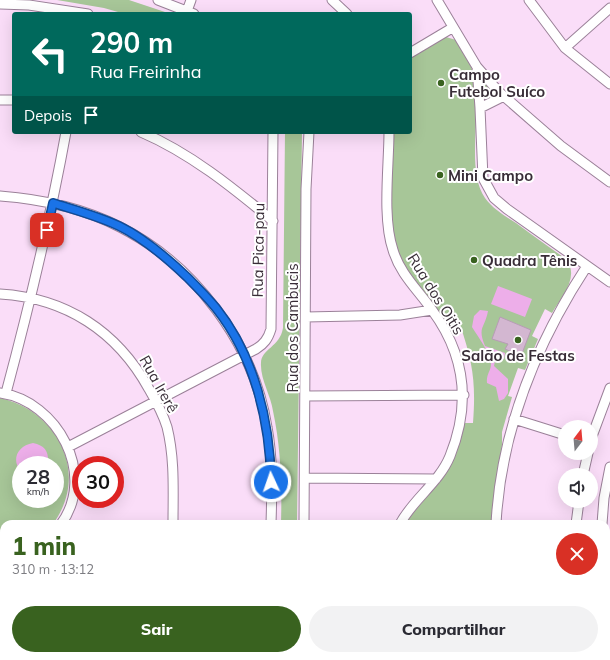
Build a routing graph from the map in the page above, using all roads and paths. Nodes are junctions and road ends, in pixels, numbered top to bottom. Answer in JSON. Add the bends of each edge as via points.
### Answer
{"nodes":[{"id":1,"x":158,"y":0,"type":"edge"},
{"id":2,"x":191,"y":0,"type":"edge"},
{"id":3,"x":332,"y":0,"type":"edge"},
{"id":4,"x":437,"y":0,"type":"edge"},
{"id":5,"x":529,"y":0,"type":"edge"},
{"id":6,"x":0,"y":4,"type":"edge"},
{"id":7,"x":610,"y":8,"type":"edge"},
{"id":8,"x":76,"y":12,"type":"edge"},
{"id":9,"x":191,"y":12,"type":"edge"},
{"id":10,"x":345,"y":12,"type":"edge"},
{"id":11,"x":452,"y":28,"type":"junction"},
{"id":12,"x":565,"y":48,"type":"junction"},
{"id":13,"x":412,"y":52,"type":"edge"},
{"id":14,"x":477,"y":67,"type":"junction"},
{"id":15,"x":610,"y":84,"type":"edge"},
{"id":16,"x":504,"y":96,"type":"junction"},
{"id":17,"x":0,"y":100,"type":"edge"},
{"id":18,"x":12,"y":100,"type":"edge"},
{"id":19,"x":480,"y":108,"type":"junction"},
{"id":20,"x":66,"y":134,"type":"edge"},
{"id":21,"x":145,"y":134,"type":"edge"},
{"id":22,"x":273,"y":134,"type":"edge"},
{"id":23,"x":309,"y":134,"type":"edge"},
{"id":24,"x":389,"y":134,"type":"edge"},
{"id":25,"x":610,"y":182,"type":"edge"},
{"id":26,"x":0,"y":196,"type":"edge"},
{"id":27,"x":53,"y":203,"type":"junction"},
{"id":28,"x":273,"y":220,"type":"junction"},
{"id":29,"x":587,"y":266,"type":"junction"},
{"id":30,"x":610,"y":282,"type":"edge"},
{"id":31,"x":0,"y":294,"type":"edge"},
{"id":32,"x":32,"y":298,"type":"junction"},
{"id":33,"x":432,"y":310,"type":"junction"},
{"id":34,"x":306,"y":317,"type":"junction"},
{"id":35,"x":244,"y":355,"type":"junction"},
{"id":36,"x":610,"y":388,"type":"edge"},
{"id":37,"x":3,"y":393,"type":"edge"},
{"id":38,"x":464,"y":395,"type":"junction"},
{"id":39,"x":306,"y":396,"type":"junction"},
{"id":40,"x":156,"y":400,"type":"junction"},
{"id":41,"x":514,"y":419,"type":"junction"},
{"id":42,"x":598,"y":420,"type":"edge"},
{"id":43,"x":558,"y":433,"type":"edge"},
{"id":44,"x":68,"y":447,"type":"junction"},
{"id":45,"x":610,"y":467,"type":"edge"},
{"id":46,"x":305,"y":478,"type":"junction"},
{"id":47,"x":436,"y":479,"type":"junction"},
{"id":48,"x":578,"y":508,"type":"edge"},
{"id":49,"x":63,"y":520,"type":"edge"},
{"id":50,"x":173,"y":520,"type":"edge"},
{"id":51,"x":271,"y":520,"type":"edge"},
{"id":52,"x":304,"y":520,"type":"edge"},
{"id":53,"x":403,"y":520,"type":"edge"},
{"id":54,"x":496,"y":520,"type":"edge"},
{"id":55,"x":577,"y":520,"type":"edge"},
{"id":56,"x":602,"y":520,"type":"edge"}],
"edges":[{"from":1,"to":9,"type":"street"},
{"from":2,"to":9,"type":"street"},
{"from":3,"to":10,"type":"street"},
{"from":4,"to":11,"type":"street"},
{"from":5,"to":12,"type":"street"},
{"from":6,"to":8,"type":"street","via":[[29,4]]},
{"from":7,"to":12,"type":"street"},
{"from":11,"to":13,"type":"street"},
{"from":11,"to":14,"type":"street"},
{"from":12,"to":15,"type":"street"},
{"from":14,"to":16,"type":"street"},
{"from":14,"to":19,"type":"street"},
{"from":16,"to":19,"type":"street"},
{"from":16,"to":25,"type":"street","via":[[561,146]]},
{"from":17,"to":18,"type":"street"},
{"from":19,"to":29,"type":"street","via":[[482,170],[489,191],[507,209]]},
{"from":20,"to":27,"type":"street"},
{"from":21,"to":28,"type":"street","via":[[189,157],[229,184]]},
{"from":22,"to":28,"type":"street","name":"Rua Pica-pau"},
{"from":23,"to":34,"type":"street","name":"Rua dos Cambucis","via":[[306,190]]},
{"from":24,"to":33,"type":"street","name":"Rua dos Oitis","via":[[388,209],[393,250],[409,282]]},
{"from":26,"to":27,"type":"street"},
{"from":27,"to":32,"type":"street"},
{"from":27,"to":35,"type":"street","via":[[119,226],[172,262],[217,309]]},
{"from":28,"to":35,"type":"street","name":"Rua Pica-pau","via":[[271,329],[263,345]]},
{"from":29,"to":30,"type":"street"},
{"from":29,"to":41,"type":"street","via":[[544,338]]},
{"from":31,"to":32,"type":"street","name":"Rua Irerê"},
{"from":32,"to":37,"type":"street"},
{"from":32,"to":40,"type":"street","name":"Rua Irerê","via":[[77,315],[103,331],[121,347],[140,372]]},
{"from":33,"to":34,"type":"street","via":[[400,315]]},
{"from":33,"to":38,"type":"street","name":"Rua dos Oitis","via":[[454,350]]},
{"from":34,"to":39,"type":"street","name":"Rua dos Cambucis"},
{"from":35,"to":40,"type":"street","name":"Rua Pica-pau"},
{"from":35,"to":51,"type":"street","via":[[258,392],[267,427],[271,470]]},
{"from":36,"to":42,"type":"street"},
{"from":37,"to":44,"type":"street","via":[[23,400],[47,416]]},
{"from":38,"to":39,"type":"street"},
{"from":38,"to":47,"type":"street","name":"Rua dos Oitis","via":[[457,437],[449,458]]},
{"from":39,"to":46,"type":"street","name":"Rua dos Cambucis"},
{"from":40,"to":44,"type":"street","name":"Rua Pica-pau"},
{"from":40,"to":50,"type":"street","name":"Rua Irerê","via":[[171,449]]},
{"from":41,"to":43,"type":"street"},
{"from":41,"to":54,"type":"street","via":[[500,481]]},
{"from":44,"to":49,"type":"street","via":[[73,461],[74,494],[69,512]]},
{"from":45,"to":56,"type":"street"},
{"from":46,"to":47,"type":"street"},
{"from":46,"to":52,"type":"street","name":"Rua dos Cambucis"},
{"from":47,"to":53,"type":"street","name":"Rua dos Oitis"},
{"from":48,"to":55,"type":"street"}]}
